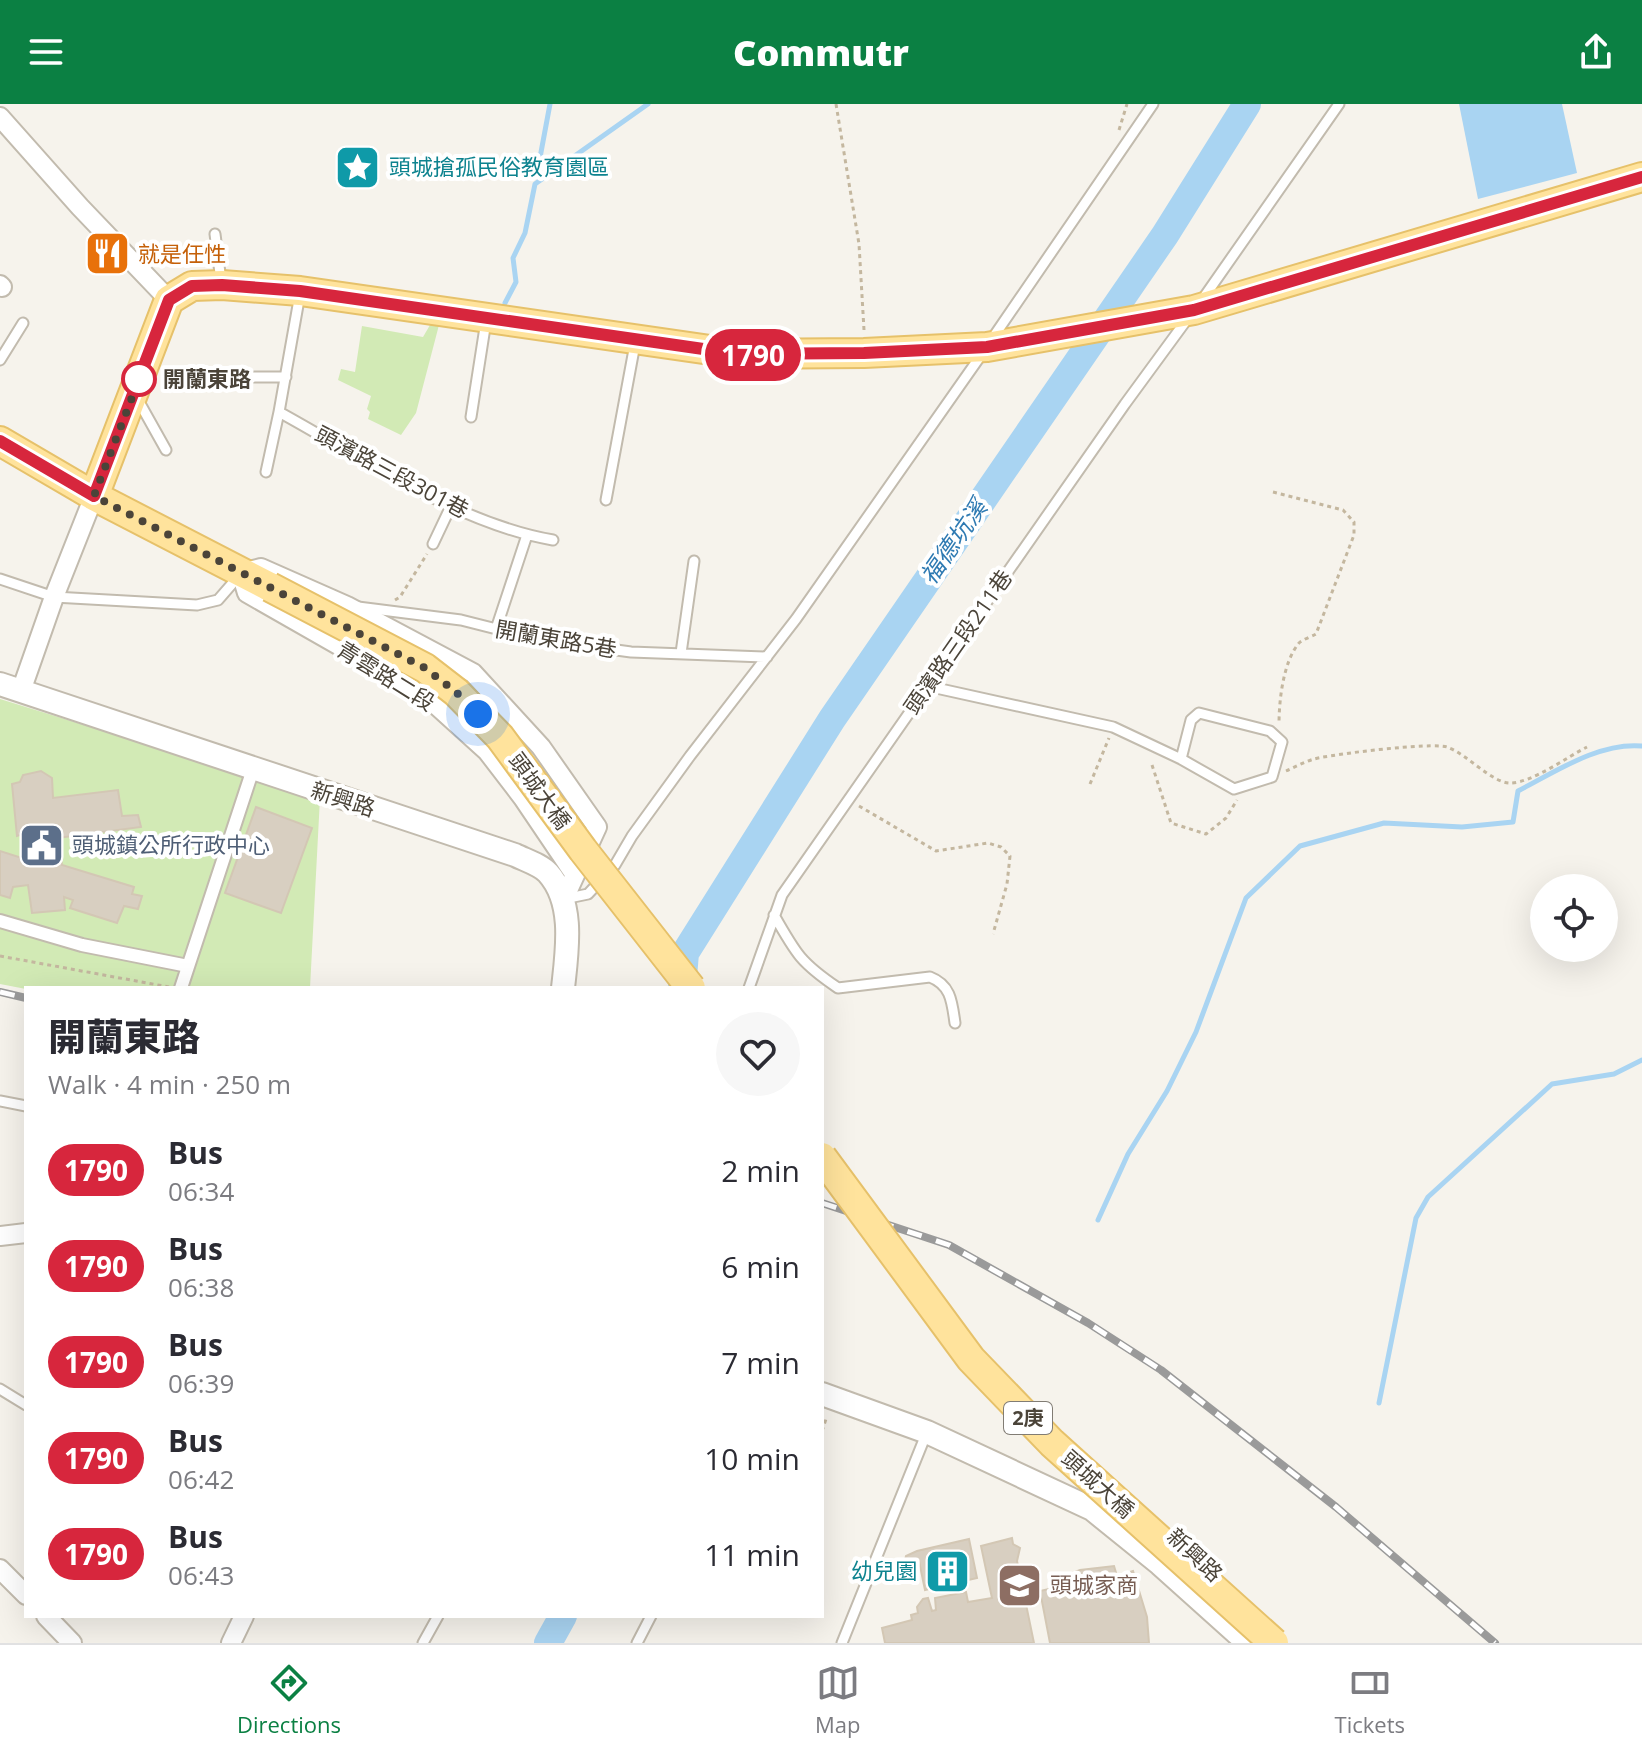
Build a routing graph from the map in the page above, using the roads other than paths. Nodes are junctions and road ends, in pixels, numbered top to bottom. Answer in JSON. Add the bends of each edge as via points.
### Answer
{"nodes":[{"id":1,"x":1153,"y":104,"type":"edge"},
{"id":2,"x":1339,"y":104,"type":"edge"},
{"id":3,"x":0,"y":117,"type":"edge"},
{"id":4,"x":1642,"y":177,"type":"edge"},
{"id":5,"x":215,"y":234,"type":"dead end"},
{"id":6,"x":222,"y":285,"type":"junction"},
{"id":7,"x":300,"y":291,"type":"junction"},
{"id":8,"x":169,"y":300,"type":"junction"},
{"id":9,"x":1194,"y":310,"type":"junction"},
{"id":10,"x":486,"y":318,"type":"junction"},
{"id":11,"x":23,"y":323,"type":"dead end"},
{"id":12,"x":635,"y":341,"type":"junction"},
{"id":13,"x":987,"y":347,"type":"junction"},
{"id":14,"x":0,"y":360,"type":"edge"},
{"id":15,"x":221,"y":377,"type":"dead end"},
{"id":16,"x":286,"y":377,"type":"junction"},
{"id":17,"x":134,"y":393,"type":"junction"},
{"id":18,"x":279,"y":412,"type":"junction"},
{"id":19,"x":471,"y":417,"type":"dead end"},
{"id":20,"x":0,"y":441,"type":"edge"},
{"id":21,"x":166,"y":450,"type":"dead end"},
{"id":22,"x":266,"y":472,"type":"dead end"},
{"id":23,"x":94,"y":496,"type":"junction"},
{"id":24,"x":606,"y":500,"type":"dead end"},
{"id":25,"x":451,"y":506,"type":"junction"},
{"id":26,"x":527,"y":535,"type":"junction"},
{"id":27,"x":553,"y":540,"type":"dead end"},
{"id":28,"x":433,"y":544,"type":"road end"},
{"id":29,"x":694,"y":561,"type":"dead end"},
{"id":30,"x":241,"y":573,"type":"junction"},
{"id":31,"x":0,"y":579,"type":"edge"},
{"id":32,"x":270,"y":587,"type":"joint"},
{"id":33,"x":54,"y":597,"type":"junction"},
{"id":34,"x":356,"y":606,"type":"junction"},
{"id":35,"x":496,"y":629,"type":"junction"},
{"id":36,"x":681,"y":653,"type":"junction"},
{"id":37,"x":767,"y":657,"type":"junction"},
{"id":38,"x":927,"y":686,"type":"junction"},
{"id":39,"x":11,"y":688,"type":"edge"},
{"id":40,"x":1181,"y":759,"type":"junction"},
{"id":41,"x":253,"y":769,"type":"junction"},
{"id":42,"x":575,"y":875,"type":"junction"},
{"id":43,"x":564,"y":899,"type":"junction"},
{"id":44,"x":774,"y":915,"type":"junction"},
{"id":45,"x":0,"y":921,"type":"edge"},
{"id":46,"x":188,"y":966,"type":"junction"},
{"id":47,"x":180,"y":986,"type":"edge"},
{"id":48,"x":563,"y":986,"type":"edge"},
{"id":49,"x":689,"y":986,"type":"edge"},
{"id":50,"x":750,"y":986,"type":"edge"},
{"id":51,"x":955,"y":1023,"type":"dead end"},
{"id":52,"x":0,"y":1101,"type":"edge"},
{"id":53,"x":24,"y":1106,"type":"edge"},
{"id":54,"x":824,"y":1160,"type":"edge"},
{"id":55,"x":24,"y":1233,"type":"edge"},
{"id":56,"x":0,"y":1236,"type":"edge"},
{"id":57,"x":0,"y":1389,"type":"edge"},
{"id":58,"x":824,"y":1395,"type":"edge"},
{"id":59,"x":24,"y":1404,"type":"edge"},
{"id":60,"x":927,"y":1432,"type":"junction"},
{"id":61,"x":1092,"y":1509,"type":"junction"},
{"id":62,"x":0,"y":1569,"type":"edge"},
{"id":63,"x":24,"y":1593,"type":"edge"},
{"id":64,"x":48,"y":1618,"type":"edge"},
{"id":65,"x":243,"y":1618,"type":"edge"},
{"id":66,"x":437,"y":1618,"type":"edge"},
{"id":67,"x":650,"y":1618,"type":"edge"},
{"id":68,"x":72,"y":1643,"type":"edge"},
{"id":69,"x":231,"y":1643,"type":"edge"},
{"id":70,"x":423,"y":1643,"type":"edge"},
{"id":71,"x":637,"y":1643,"type":"edge"},
{"id":72,"x":842,"y":1643,"type":"edge"},
{"id":73,"x":1248,"y":1643,"type":"edge"},
{"id":74,"x":1274,"y":1643,"type":"edge"},
{"id":75,"x":1291,"y":1643,"type":"edge"}],
"edges":[{"from":1,"to":13,"type":"lane"},
{"from":2,"to":9,"type":"lane","name":"頭濱路三段211巷"},
{"from":3,"to":8,"type":"street"},
{"from":4,"to":9,"type":"main road"},
{"from":5,"to":6,"type":"lane"},
{"from":6,"to":7,"type":"main road"},
{"from":6,"to":8,"type":"main road","via":[[192,286]]},
{"from":7,"to":10,"type":"main road"},
{"from":7,"to":16,"type":"lane"},
{"from":8,"to":17,"type":"main road"},
{"from":9,"to":13,"type":"main road"},
{"from":9,"to":38,"type":"lane","name":"頭濱路三段211巷"},
{"from":10,"to":12,"type":"main road"},
{"from":10,"to":19,"type":"lane"},
{"from":11,"to":14,"type":"lane"},
{"from":12,"to":13,"type":"main road","via":[[767,356]]},
{"from":12,"to":24,"type":"lane"},
{"from":13,"to":37,"type":"lane"},
{"from":15,"to":16,"type":"lane"},
{"from":16,"to":18,"type":"lane"},
{"from":17,"to":21,"type":"lane"},
{"from":17,"to":23,"type":"main road"},
{"from":18,"to":22,"type":"lane"},
{"from":18,"to":25,"type":"lane","name":"頭濱路三段301巷"},
{"from":20,"to":23,"type":"main road","name":"青雲路二段"},
{"from":23,"to":30,"type":"main road","name":"青雲路二段"},
{"from":23,"to":33,"type":"street"},
{"from":25,"to":26,"type":"lane","name":"頭濱路三段301巷"},
{"from":25,"to":28,"type":"lane"},
{"from":26,"to":27,"type":"lane","name":"頭濱路三段301巷"},
{"from":26,"to":35,"type":"lane"},
{"from":29,"to":36,"type":"lane"},
{"from":30,"to":32,"type":"main road","name":"青雲路二段"},
{"from":30,"to":33,"type":"lane","via":[[218,600],[197,605]]},
{"from":30,"to":34,"type":"street","name":"青雲路二段","via":[[261,568]]},
{"from":30,"to":42,"type":"street","name":"青雲路二段","via":[[247,593],[424,694],[487,751]]},
{"from":31,"to":33,"type":"lane"},
{"from":32,"to":49,"type":"main road","name":"頭城大橋","bridge":true,"via":[[425,668],[456,692],[500,737]]},
{"from":33,"to":39,"type":"street"},
{"from":34,"to":35,"type":"lane","name":"開蘭東路5巷"},
{"from":34,"to":42,"type":"street","name":"青雲路二段","via":[[473,673],[541,747],[597,827]]},
{"from":35,"to":36,"type":"lane","name":"開蘭東路5巷","via":[[631,652]]},
{"from":36,"to":37,"type":"lane","name":"開蘭東路5巷"},
{"from":37,"to":43,"type":"lane","via":[[615,865],[588,894]]},
{"from":38,"to":40,"type":"lane","via":[[1113,727]]},
{"from":38,"to":44,"type":"lane","name":"頭濱路三段211巷","via":[[782,895]]},
{"from":39,"to":41,"type":"street","name":"新興路"},
{"from":40,"to":40,"type":"lane","via":[[1234,789],[1272,777],[1282,742],[1270,731],[1199,713],[1191,720]]},
{"from":41,"to":43,"type":"street","name":"新興路","via":[[515,855],[547,871]]},
{"from":41,"to":46,"type":"street"},
{"from":42,"to":43,"type":"street","name":"青雲路二段"},
{"from":43,"to":48,"type":"street"},
{"from":44,"to":50,"type":"lane","name":"頭濱路三段211巷"},
{"from":44,"to":51,"type":"lane","via":[[796,954],[838,988],[930,977],[940,980],[952,996]]},
{"from":45,"to":46,"type":"street","via":[[82,945]]},
{"from":46,"to":47,"type":"street"},
{"from":52,"to":53,"type":"lane"},
{"from":54,"to":74,"type":"main road","name":"頭城大橋","number":"2庚","bridge":true,"via":[[971,1359],[1052,1443]]},
{"from":55,"to":56,"type":"street"},
{"from":57,"to":59,"type":"lane"},
{"from":58,"to":60,"type":"street","name":"新興路"},
{"from":60,"to":61,"type":"street","name":"新興路"},
{"from":60,"to":72,"type":"lane"},
{"from":61,"to":73,"type":"street","name":"新興路"},
{"from":61,"to":75,"type":"street","name":"新興路","via":[[1126,1494]]},
{"from":62,"to":63,"type":"street"},
{"from":64,"to":68,"type":"street"},
{"from":65,"to":69,"type":"street"},
{"from":66,"to":70,"type":"lane"},
{"from":67,"to":71,"type":"lane"}]}
